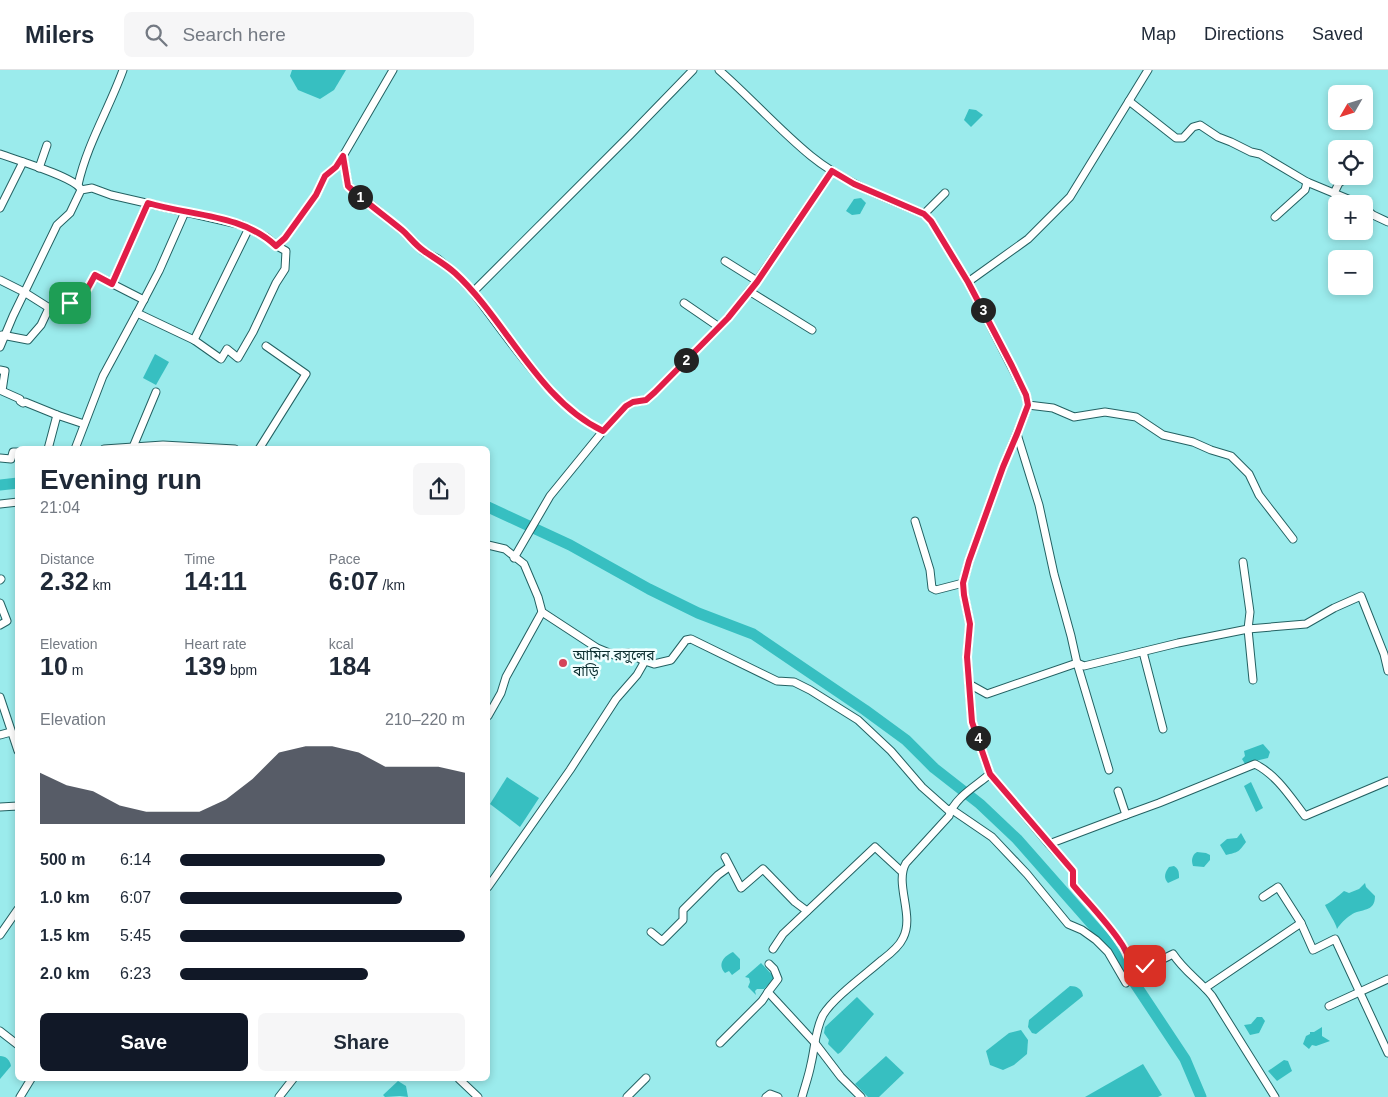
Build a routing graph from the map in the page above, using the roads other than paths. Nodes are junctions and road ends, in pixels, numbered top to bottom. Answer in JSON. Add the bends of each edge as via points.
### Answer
{"nodes":[{"id":1,"x":123,"y":70,"type":"edge"},
{"id":2,"x":393,"y":70,"type":"edge"},
{"id":3,"x":693,"y":70,"type":"edge"},
{"id":4,"x":719,"y":70,"type":"edge"},
{"id":5,"x":1148,"y":70,"type":"edge"},
{"id":6,"x":1129,"y":101,"type":"junction"},
{"id":7,"x":47,"y":145,"type":"dead end"},
{"id":8,"x":0,"y":154,"type":"edge"},
{"id":9,"x":343,"y":156,"type":"junction"},
{"id":10,"x":23,"y":162,"type":"junction"},
{"id":11,"x":39,"y":168,"type":"junction"},
{"id":12,"x":832,"y":171,"type":"junction"},
{"id":13,"x":1307,"y":182,"type":"junction"},
{"id":14,"x":1338,"y":185,"type":"edge"},
{"id":15,"x":80,"y":188,"type":"junction"},
{"id":16,"x":944,"y":193,"type":"dead end"},
{"id":17,"x":1334,"y":193,"type":"junction"},
{"id":18,"x":1339,"y":195,"type":"edge"},
{"id":19,"x":148,"y":203,"type":"junction"},
{"id":20,"x":0,"y":208,"type":"edge"},
{"id":21,"x":185,"y":212,"type":"junction"},
{"id":22,"x":924,"y":214,"type":"junction"},
{"id":23,"x":1373,"y":215,"type":"edge"},
{"id":24,"x":1275,"y":217,"type":"dead end"},
{"id":25,"x":1388,"y":222,"type":"edge"},
{"id":26,"x":249,"y":228,"type":"junction"},
{"id":27,"x":276,"y":246,"type":"junction"},
{"id":28,"x":726,"y":261,"type":"dead end"},
{"id":29,"x":0,"y":280,"type":"edge"},
{"id":30,"x":757,"y":282,"type":"junction"},
{"id":31,"x":968,"y":282,"type":"junction"},
{"id":32,"x":112,"y":284,"type":"junction"},
{"id":33,"x":749,"y":291,"type":"junction"},
{"id":34,"x":24,"y":292,"type":"junction"},
{"id":35,"x":472,"y":292,"type":"junction"},
{"id":36,"x":144,"y":300,"type":"junction"},
{"id":37,"x":684,"y":303,"type":"dead end"},
{"id":38,"x":49,"y":308,"type":"junction"},
{"id":39,"x":137,"y":313,"type":"junction"},
{"id":40,"x":719,"y":327,"type":"junction"},
{"id":41,"x":812,"y":330,"type":"dead end"},
{"id":42,"x":2,"y":335,"type":"edge"},
{"id":43,"x":194,"y":340,"type":"junction"},
{"id":44,"x":266,"y":346,"type":"dead end"},
{"id":45,"x":0,"y":347,"type":"edge"},
{"id":46,"x":0,"y":370,"type":"edge"},
{"id":47,"x":156,"y":392,"type":"dead end"},
{"id":48,"x":1028,"y":405,"type":"junction"},
{"id":49,"x":57,"y":415,"type":"junction"},
{"id":50,"x":84,"y":424,"type":"junction"},
{"id":51,"x":603,"y":431,"type":"junction"},
{"id":52,"x":1017,"y":434,"type":"junction"},
{"id":53,"x":49,"y":446,"type":"edge"},
{"id":54,"x":76,"y":446,"type":"edge"},
{"id":55,"x":133,"y":446,"type":"edge"},
{"id":56,"x":148,"y":446,"type":"edge"},
{"id":57,"x":181,"y":446,"type":"edge"},
{"id":58,"x":261,"y":446,"type":"edge"},
{"id":59,"x":15,"y":452,"type":"edge"},
{"id":60,"x":0,"y":458,"type":"edge"},
{"id":61,"x":15,"y":502,"type":"edge"},
{"id":62,"x":0,"y":504,"type":"edge"},
{"id":63,"x":915,"y":521,"type":"dead end"},
{"id":64,"x":1293,"y":538,"type":"dead end"},
{"id":65,"x":490,"y":545,"type":"edge"},
{"id":66,"x":514,"y":558,"type":"junction"},
{"id":67,"x":1243,"y":562,"type":"dead end"},
{"id":68,"x":963,"y":583,"type":"junction"},
{"id":69,"x":0,"y":603,"type":"edge"},
{"id":70,"x":542,"y":612,"type":"junction"},
{"id":71,"x":0,"y":625,"type":"edge"},
{"id":72,"x":1248,"y":630,"type":"junction"},
{"id":73,"x":1143,"y":652,"type":"junction"},
{"id":74,"x":645,"y":661,"type":"junction"},
{"id":75,"x":1077,"y":663,"type":"junction"},
{"id":76,"x":1388,"y":671,"type":"edge"},
{"id":77,"x":1253,"y":680,"type":"dead end"},
{"id":78,"x":969,"y":684,"type":"junction"},
{"id":79,"x":0,"y":697,"type":"edge"},
{"id":80,"x":490,"y":709,"type":"edge"},
{"id":81,"x":1164,"y":729,"type":"dead end"},
{"id":82,"x":11,"y":732,"type":"junction"},
{"id":83,"x":0,"y":735,"type":"edge"},
{"id":84,"x":15,"y":743,"type":"edge"},
{"id":85,"x":1109,"y":770,"type":"dead end"},
{"id":86,"x":990,"y":774,"type":"junction"},
{"id":87,"x":1388,"y":782,"type":"edge"},
{"id":88,"x":1118,"y":791,"type":"dead end"},
{"id":89,"x":15,"y":806,"type":"edge"},
{"id":90,"x":0,"y":807,"type":"edge"},
{"id":91,"x":951,"y":809,"type":"junction"},
{"id":92,"x":1126,"y":815,"type":"junction"},
{"id":93,"x":1049,"y":844,"type":"junction"},
{"id":94,"x":725,"y":857,"type":"dead end"},
{"id":95,"x":729,"y":867,"type":"junction"},
{"id":96,"x":901,"y":871,"type":"junction"},
{"id":97,"x":490,"y":884,"type":"edge"},
{"id":98,"x":1263,"y":897,"type":"dead end"},
{"id":99,"x":807,"y":911,"type":"junction"},
{"id":100,"x":15,"y":913,"type":"edge"},
{"id":101,"x":1301,"y":923,"type":"junction"},
{"id":102,"x":651,"y":932,"type":"dead end"},
{"id":103,"x":0,"y":935,"type":"edge"},
{"id":104,"x":772,"y":949,"type":"dead end"},
{"id":105,"x":769,"y":964,"type":"dead end"},
{"id":106,"x":1388,"y":979,"type":"edge"},
{"id":107,"x":1126,"y":983,"type":"dead end"},
{"id":108,"x":1205,"y":988,"type":"junction"},
{"id":109,"x":1359,"y":991,"type":"junction"},
{"id":110,"x":768,"y":992,"type":"junction"},
{"id":111,"x":1330,"y":1006,"type":"dead end"},
{"id":112,"x":0,"y":1031,"type":"edge"},
{"id":113,"x":15,"y":1043,"type":"edge"},
{"id":114,"x":815,"y":1043,"type":"junction"},
{"id":115,"x":720,"y":1044,"type":"dead end"},
{"id":116,"x":1388,"y":1053,"type":"edge"},
{"id":117,"x":646,"y":1078,"type":"dead end"},
{"id":118,"x":30,"y":1081,"type":"edge"},
{"id":119,"x":291,"y":1081,"type":"edge"},
{"id":120,"x":461,"y":1081,"type":"edge"},
{"id":121,"x":20,"y":1097,"type":"edge"},
{"id":122,"x":278,"y":1097,"type":"edge"},
{"id":123,"x":478,"y":1097,"type":"edge"},
{"id":124,"x":627,"y":1097,"type":"edge"},
{"id":125,"x":766,"y":1097,"type":"edge"},
{"id":126,"x":778,"y":1097,"type":"edge"},
{"id":127,"x":802,"y":1097,"type":"edge"},
{"id":128,"x":861,"y":1097,"type":"edge"},
{"id":129,"x":1275,"y":1097,"type":"edge"}],
"edges":[{"from":1,"to":15,"type":"street","via":[[86,155]]},
{"from":2,"to":9,"type":"street"},
{"from":3,"to":35,"type":"street"},
{"from":4,"to":12,"type":"street","via":[[812,157]]},
{"from":5,"to":6,"type":"street"},
{"from":6,"to":13,"type":"street","via":[[1176,138],[1183,138],[1193,126],[1200,125],[1218,137],[1260,154]]},
{"from":6,"to":31,"type":"street","via":[[1065,203],[1028,239]]},
{"from":7,"to":11,"type":"street"},
{"from":8,"to":10,"type":"street"},
{"from":9,"to":27,"type":"street"},
{"from":9,"to":35,"type":"street","via":[[348,186],[423,251],[455,273]]},
{"from":10,"to":11,"type":"street"},
{"from":10,"to":20,"type":"street"},
{"from":11,"to":15,"type":"street"},
{"from":12,"to":22,"type":"street"},
{"from":12,"to":30,"type":"street"},
{"from":13,"to":17,"type":"street"},
{"from":13,"to":24,"type":"street","via":[[1305,190]]},
{"from":14,"to":17,"type":"street"},
{"from":15,"to":19,"type":"street","via":[[92,188]]},
{"from":15,"to":34,"type":"street","via":[[70,212],[57,225]]},
{"from":16,"to":22,"type":"street"},
{"from":17,"to":18,"type":"street"},
{"from":19,"to":21,"type":"street"},
{"from":19,"to":32,"type":"street"},
{"from":21,"to":26,"type":"street"},
{"from":21,"to":36,"type":"street"},
{"from":22,"to":31,"type":"street"},
{"from":23,"to":25,"type":"street"},
{"from":26,"to":27,"type":"street"},
{"from":26,"to":43,"type":"street"},
{"from":27,"to":43,"type":"street","via":[[286,252],[285,269],[238,358],[227,349],[221,359]]},
{"from":28,"to":30,"type":"street"},
{"from":29,"to":34,"type":"street"},
{"from":30,"to":33,"type":"street"},
{"from":31,"to":48,"type":"street","via":[[1012,366]]},
{"from":32,"to":36,"type":"street"},
{"from":32,"to":38,"type":"street","via":[[95,275],[77,308],[70,303],[62,316]]},
{"from":33,"to":40,"type":"street"},
{"from":33,"to":41,"type":"street"},
{"from":34,"to":38,"type":"street"},
{"from":34,"to":42,"type":"street"},
{"from":35,"to":51,"type":"street","via":[[548,387],[588,424]]},
{"from":36,"to":39,"type":"street"},
{"from":37,"to":40,"type":"street"},
{"from":38,"to":42,"type":"street","via":[[41,325],[28,340]]},
{"from":39,"to":43,"type":"street"},
{"from":39,"to":50,"type":"street","via":[[103,376]]},
{"from":40,"to":51,"type":"street","via":[[655,392],[646,400],[626,406]]},
{"from":42,"to":45,"type":"street"},
{"from":44,"to":58,"type":"street","via":[[306,374]]},
{"from":46,"to":49,"type":"street","via":[[5,371],[2,391],[23,403]]},
{"from":47,"to":55,"type":"street"},
{"from":48,"to":52,"type":"street"},
{"from":48,"to":64,"type":"street","via":[[1053,408],[1074,417],[1105,412],[1136,417],[1163,435],[1231,456],[1249,474],[1259,495]]},
{"from":49,"to":50,"type":"street"},
{"from":49,"to":53,"type":"street"},
{"from":50,"to":54,"type":"street"},
{"from":51,"to":66,"type":"street","via":[[550,496]]},
{"from":52,"to":68,"type":"street"},
{"from":52,"to":75,"type":"street","via":[[1039,505]]},
{"from":56,"to":57,"type":"street"},
{"from":59,"to":60,"type":"street","via":[[11,459]]},
{"from":61,"to":62,"type":"street"},
{"from":63,"to":68,"type":"street","via":[[932,588],[936,590]]},
{"from":65,"to":66,"type":"street","via":[[505,549]]},
{"from":66,"to":70,"type":"street","via":[[524,564]]},
{"from":67,"to":72,"type":"street","via":[[1250,612]]},
{"from":68,"to":78,"type":"street","via":[[970,624]]},
{"from":69,"to":71,"type":"street","via":[[6,621]]},
{"from":70,"to":74,"type":"street","via":[[597,648],[614,655],[629,653]]},
{"from":70,"to":80,"type":"street"},
{"from":72,"to":73,"type":"street"},
{"from":72,"to":76,"type":"street","via":[[1306,624],[1361,596]]},
{"from":72,"to":77,"type":"street"},
{"from":73,"to":75,"type":"street","via":[[1084,666]]},
{"from":73,"to":81,"type":"street"},
{"from":74,"to":91,"type":"street","via":[[654,664],[671,660],[686,640],[691,639],[777,681],[794,682],[858,720],[892,751],[931,796],[949,811]]},
{"from":74,"to":97,"type":"street"},
{"from":75,"to":78,"type":"street","via":[[987,694]]},
{"from":75,"to":85,"type":"street"},
{"from":78,"to":86,"type":"street","via":[[972,722]]},
{"from":79,"to":82,"type":"street"},
{"from":82,"to":83,"type":"street"},
{"from":82,"to":84,"type":"street"},
{"from":86,"to":91,"type":"street"},
{"from":86,"to":93,"type":"street"},
{"from":87,"to":92,"type":"street","via":[[1305,816],[1281,785],[1256,764]]},
{"from":88,"to":92,"type":"street"},
{"from":89,"to":90,"type":"street"},
{"from":91,"to":96,"type":"street","via":[[949,816]]},
{"from":91,"to":107,"type":"street","via":[[992,837],[1068,924],[1089,935],[1108,952]]},
{"from":92,"to":93,"type":"street"},
{"from":93,"to":108,"type":"street","via":[[1073,871],[1073,885],[1116,936],[1135,967],[1156,963],[1173,954]]},
{"from":94,"to":95,"type":"street"},
{"from":95,"to":99,"type":"street","via":[[741,888],[763,869]]},
{"from":95,"to":102,"type":"street","via":[[683,910],[683,920],[662,941]]},
{"from":96,"to":99,"type":"street","via":[[875,847]]},
{"from":96,"to":114,"type":"street","via":[[905,900],[904,937],[896,949],[851,986],[823,1015]]},
{"from":98,"to":101,"type":"street","via":[[1278,887]]},
{"from":99,"to":104,"type":"street"},
{"from":100,"to":103,"type":"street"},
{"from":101,"to":108,"type":"street"},
{"from":101,"to":109,"type":"street","via":[[1313,950],[1335,939]]},
{"from":105,"to":110,"type":"street","via":[[778,979]]},
{"from":106,"to":109,"type":"street"},
{"from":108,"to":129,"type":"street"},
{"from":109,"to":111,"type":"street"},
{"from":109,"to":116,"type":"street"},
{"from":110,"to":114,"type":"street"},
{"from":110,"to":115,"type":"street"},
{"from":112,"to":113,"type":"street"},
{"from":114,"to":127,"type":"street"},
{"from":114,"to":128,"type":"street"},
{"from":117,"to":124,"type":"street"},
{"from":118,"to":121,"type":"street"},
{"from":119,"to":122,"type":"street"},
{"from":120,"to":123,"type":"street"},
{"from":125,"to":126,"type":"street","via":[[770,1094]]}]}
